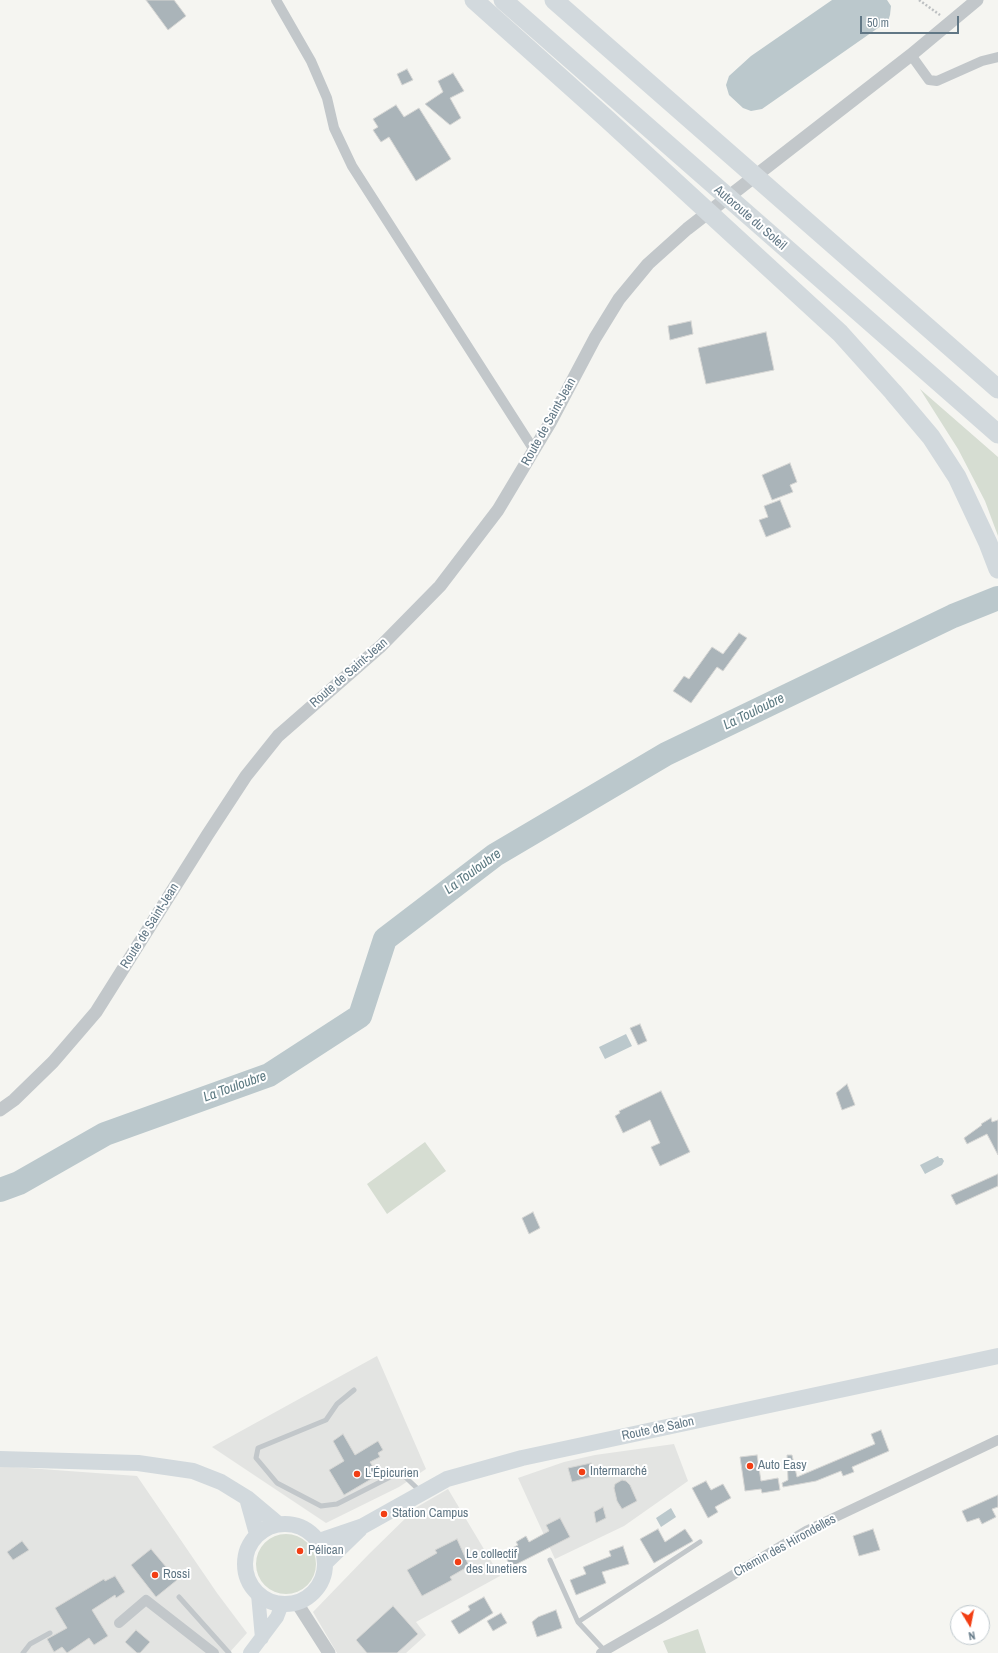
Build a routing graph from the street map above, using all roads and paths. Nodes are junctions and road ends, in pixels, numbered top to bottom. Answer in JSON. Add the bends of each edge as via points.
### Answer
{"nodes":[{"id":1,"x":276,"y":0,"type":"edge"},
{"id":2,"x":474,"y":0,"type":"edge"},
{"id":3,"x":503,"y":0,"type":"edge"},
{"id":4,"x":554,"y":0,"type":"edge"},
{"id":5,"x":919,"y":0,"type":"edge"},
{"id":6,"x":977,"y":0,"type":"edge"},
{"id":7,"x":951,"y":22,"type":"junction"},
{"id":8,"x":911,"y":55,"type":"junction"},
{"id":9,"x":998,"y":57,"type":"edge"},
{"id":10,"x":998,"y":389,"type":"edge"},
{"id":11,"x":998,"y":434,"type":"edge"},
{"id":12,"x":534,"y":450,"type":"junction"},
{"id":13,"x":998,"y":569,"type":"edge"},
{"id":14,"x":0,"y":1110,"type":"edge"},
{"id":15,"x":998,"y":1356,"type":"edge"},
{"id":16,"x":354,"y":1390,"type":"dead end"},
{"id":17,"x":998,"y":1440,"type":"edge"},
{"id":18,"x":0,"y":1459,"type":"edge"},
{"id":19,"x":422,"y":1493,"type":"junction"},
{"id":20,"x":246,"y":1498,"type":"junction"},
{"id":21,"x":278,"y":1524,"type":"junction"},
{"id":22,"x":362,"y":1526,"type":"junction"},
{"id":23,"x":257,"y":1534,"type":"junction"},
{"id":24,"x":319,"y":1541,"type":"junction"},
{"id":25,"x":700,"y":1542,"type":"dead end"},
{"id":26,"x":550,"y":1560,"type":"dead end"},
{"id":27,"x":326,"y":1562,"type":"junction"},
{"id":28,"x":258,"y":1594,"type":"junction"},
{"id":29,"x":179,"y":1597,"type":"dead end"},
{"id":30,"x":289,"y":1604,"type":"junction"},
{"id":31,"x":578,"y":1622,"type":"junction"},
{"id":32,"x":119,"y":1623,"type":"dead end"},
{"id":33,"x":50,"y":1633,"type":"dead end"},
{"id":34,"x":262,"y":1638,"type":"junction"},
{"id":35,"x":602,"y":1652,"type":"edge"},
{"id":36,"x":23,"y":1653,"type":"edge"},
{"id":37,"x":214,"y":1653,"type":"edge"},
{"id":38,"x":229,"y":1653,"type":"edge"},
{"id":39,"x":250,"y":1653,"type":"edge"},
{"id":40,"x":329,"y":1653,"type":"edge"}],
"edges":[{"from":1,"to":12,"type":"street","via":[[314,68],[327,98],[334,128],[352,166]]},
{"from":2,"to":13,"type":"highway","via":[[607,118],[840,333],[935,444],[957,477]]},
{"from":3,"to":11,"type":"highway","name":"Autoroute du Soleil"},
{"from":4,"to":10,"type":"highway"},
{"from":5,"to":7,"type":"path"},
{"from":6,"to":7,"type":"street","name":"Route de Saint-Jean"},
{"from":7,"to":8,"type":"street","name":"Route de Saint-Jean"},
{"from":8,"to":9,"type":"street","via":[[929,80],[937,81],[982,61]]},
{"from":8,"to":12,"type":"street","name":"Route de Saint-Jean","via":[[687,229],[648,264],[619,299],[595,338]]},
{"from":12,"to":14,"type":"street","name":"Route de Saint-Jean","via":[[498,510],[440,586],[382,646],[278,736],[251,770],[208,834],[96,1012],[53,1062]]},
{"from":15,"to":19,"type":"main road","name":"Route de Salon","via":[[522,1458],[447,1479]]},
{"from":16,"to":19,"type":"lane","via":[[337,1404],[326,1420],[258,1448],[256,1458],[277,1483],[321,1506],[337,1504],[400,1472]]},
{"from":17,"to":35,"type":"street","name":"Chemin des Hirondelles","via":[[806,1531]]},
{"from":18,"to":20,"type":"main road","via":[[138,1463],[193,1471],[221,1482]]},
{"from":19,"to":22,"type":"main road","name":"Route de Salon"},
{"from":20,"to":21,"type":"main road"},
{"from":20,"to":23,"type":"main road"},
{"from":21,"to":23,"type":"main road","via":[[267,1527]]},
{"from":21,"to":24,"type":"main road","via":[[290,1523],[301,1526]]},
{"from":22,"to":24,"type":"main road","name":"Route de Salon"},
{"from":22,"to":27,"type":"main road","name":"Route de Salon"},
{"from":23,"to":28,"type":"main road","via":[[249,1545],[245,1571]]},
{"from":24,"to":27,"type":"main road"},
{"from":25,"to":31,"type":"lane"},
{"from":26,"to":31,"type":"lane"},
{"from":27,"to":30,"type":"main road","via":[[324,1576],[318,1588],[308,1597]]},
{"from":28,"to":30,"type":"main road","via":[[269,1601]]},
{"from":28,"to":34,"type":"main road"},
{"from":29,"to":38,"type":"lane"},
{"from":30,"to":34,"type":"main road"},
{"from":30,"to":40,"type":"street"},
{"from":31,"to":35,"type":"lane"},
{"from":32,"to":37,"type":"street","via":[[146,1600]]},
{"from":33,"to":36,"type":"lane","via":[[30,1644]]},
{"from":34,"to":39,"type":"main road"}]}
